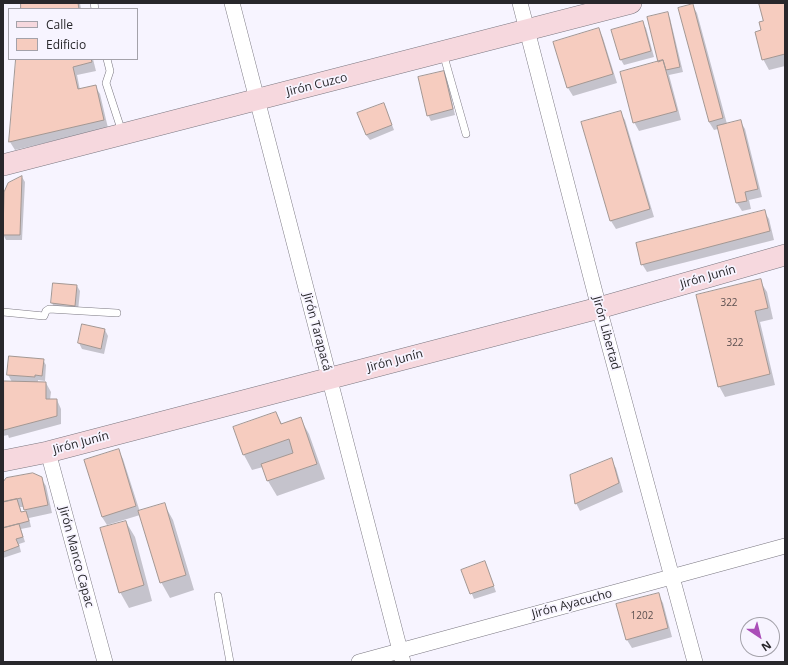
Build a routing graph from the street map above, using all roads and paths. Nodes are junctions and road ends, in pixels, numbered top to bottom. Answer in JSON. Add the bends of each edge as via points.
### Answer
{"nodes":[{"id":1,"x":232,"y":3,"type":"edge"},
{"id":2,"x":520,"y":3,"type":"edge"},
{"id":3,"x":631,"y":3,"type":"edge"},
{"id":4,"x":528,"y":30,"type":"junction"},
{"id":5,"x":442,"y":52,"type":"junction"},
{"id":6,"x":107,"y":60,"type":"edge"},
{"id":7,"x":257,"y":100,"type":"junction"},
{"id":8,"x":466,"y":134,"type":"dead end"},
{"id":9,"x":123,"y":135,"type":"junction"},
{"id":10,"x":3,"y":165,"type":"edge"},
{"id":11,"x":785,"y":255,"type":"edge"},
{"id":12,"x":599,"y":308,"type":"junction"},
{"id":13,"x":3,"y":312,"type":"edge"},
{"id":14,"x":117,"y":313,"type":"dead end"},
{"id":15,"x":329,"y":378,"type":"junction"},
{"id":16,"x":48,"y":452,"type":"junction"},
{"id":17,"x":3,"y":462,"type":"edge"},
{"id":18,"x":785,"y":546,"type":"edge"},
{"id":19,"x":672,"y":577,"type":"junction"},
{"id":20,"x":218,"y":596,"type":"dead end"},
{"id":21,"x":401,"y":657,"type":"edge"},
{"id":22,"x":105,"y":662,"type":"edge"},
{"id":23,"x":230,"y":662,"type":"edge"},
{"id":24,"x":359,"y":662,"type":"edge"},
{"id":25,"x":695,"y":662,"type":"edge"}],
"edges":[{"from":1,"to":7,"type":"street","name":"Jirón Tarapacá"},
{"from":2,"to":4,"type":"street","name":"Jirón Libertad"},
{"from":3,"to":4,"type":"street","name":"Jirón Cuzco"},
{"from":4,"to":5,"type":"street","name":"Jirón Cuzco"},
{"from":4,"to":12,"type":"street","name":"Jirón Libertad"},
{"from":5,"to":7,"type":"street","name":"Jirón Cuzco"},
{"from":5,"to":8,"type":"lane"},
{"from":6,"to":9,"type":"lane","via":[[110,71],[106,83]]},
{"from":7,"to":9,"type":"street","name":"Jirón Cuzco"},
{"from":7,"to":15,"type":"street","name":"Jirón Tarapacá"},
{"from":9,"to":10,"type":"street","name":"Jirón Cuzco"},
{"from":11,"to":12,"type":"street","name":"Jirón Junín"},
{"from":12,"to":15,"type":"street","name":"Jirón Junín"},
{"from":12,"to":19,"type":"street","name":"Jirón Libertad"},
{"from":13,"to":14,"type":"lane","via":[[44,316],[49,309]]},
{"from":15,"to":16,"type":"street","name":"Jirón Junín"},
{"from":15,"to":21,"type":"street","name":"Jirón Tarapacá"},
{"from":16,"to":17,"type":"street","name":"Jirón Junín"},
{"from":16,"to":22,"type":"street","name":"Jirón Manco Capac"},
{"from":18,"to":19,"type":"street","name":"Jirón Ayacucho"},
{"from":19,"to":21,"type":"street","name":"Jirón Ayacucho"},
{"from":19,"to":25,"type":"street","name":"Jirón Libertad"},
{"from":20,"to":23,"type":"lane"},
{"from":21,"to":24,"type":"street","name":"Jirón Ayacucho"}]}
